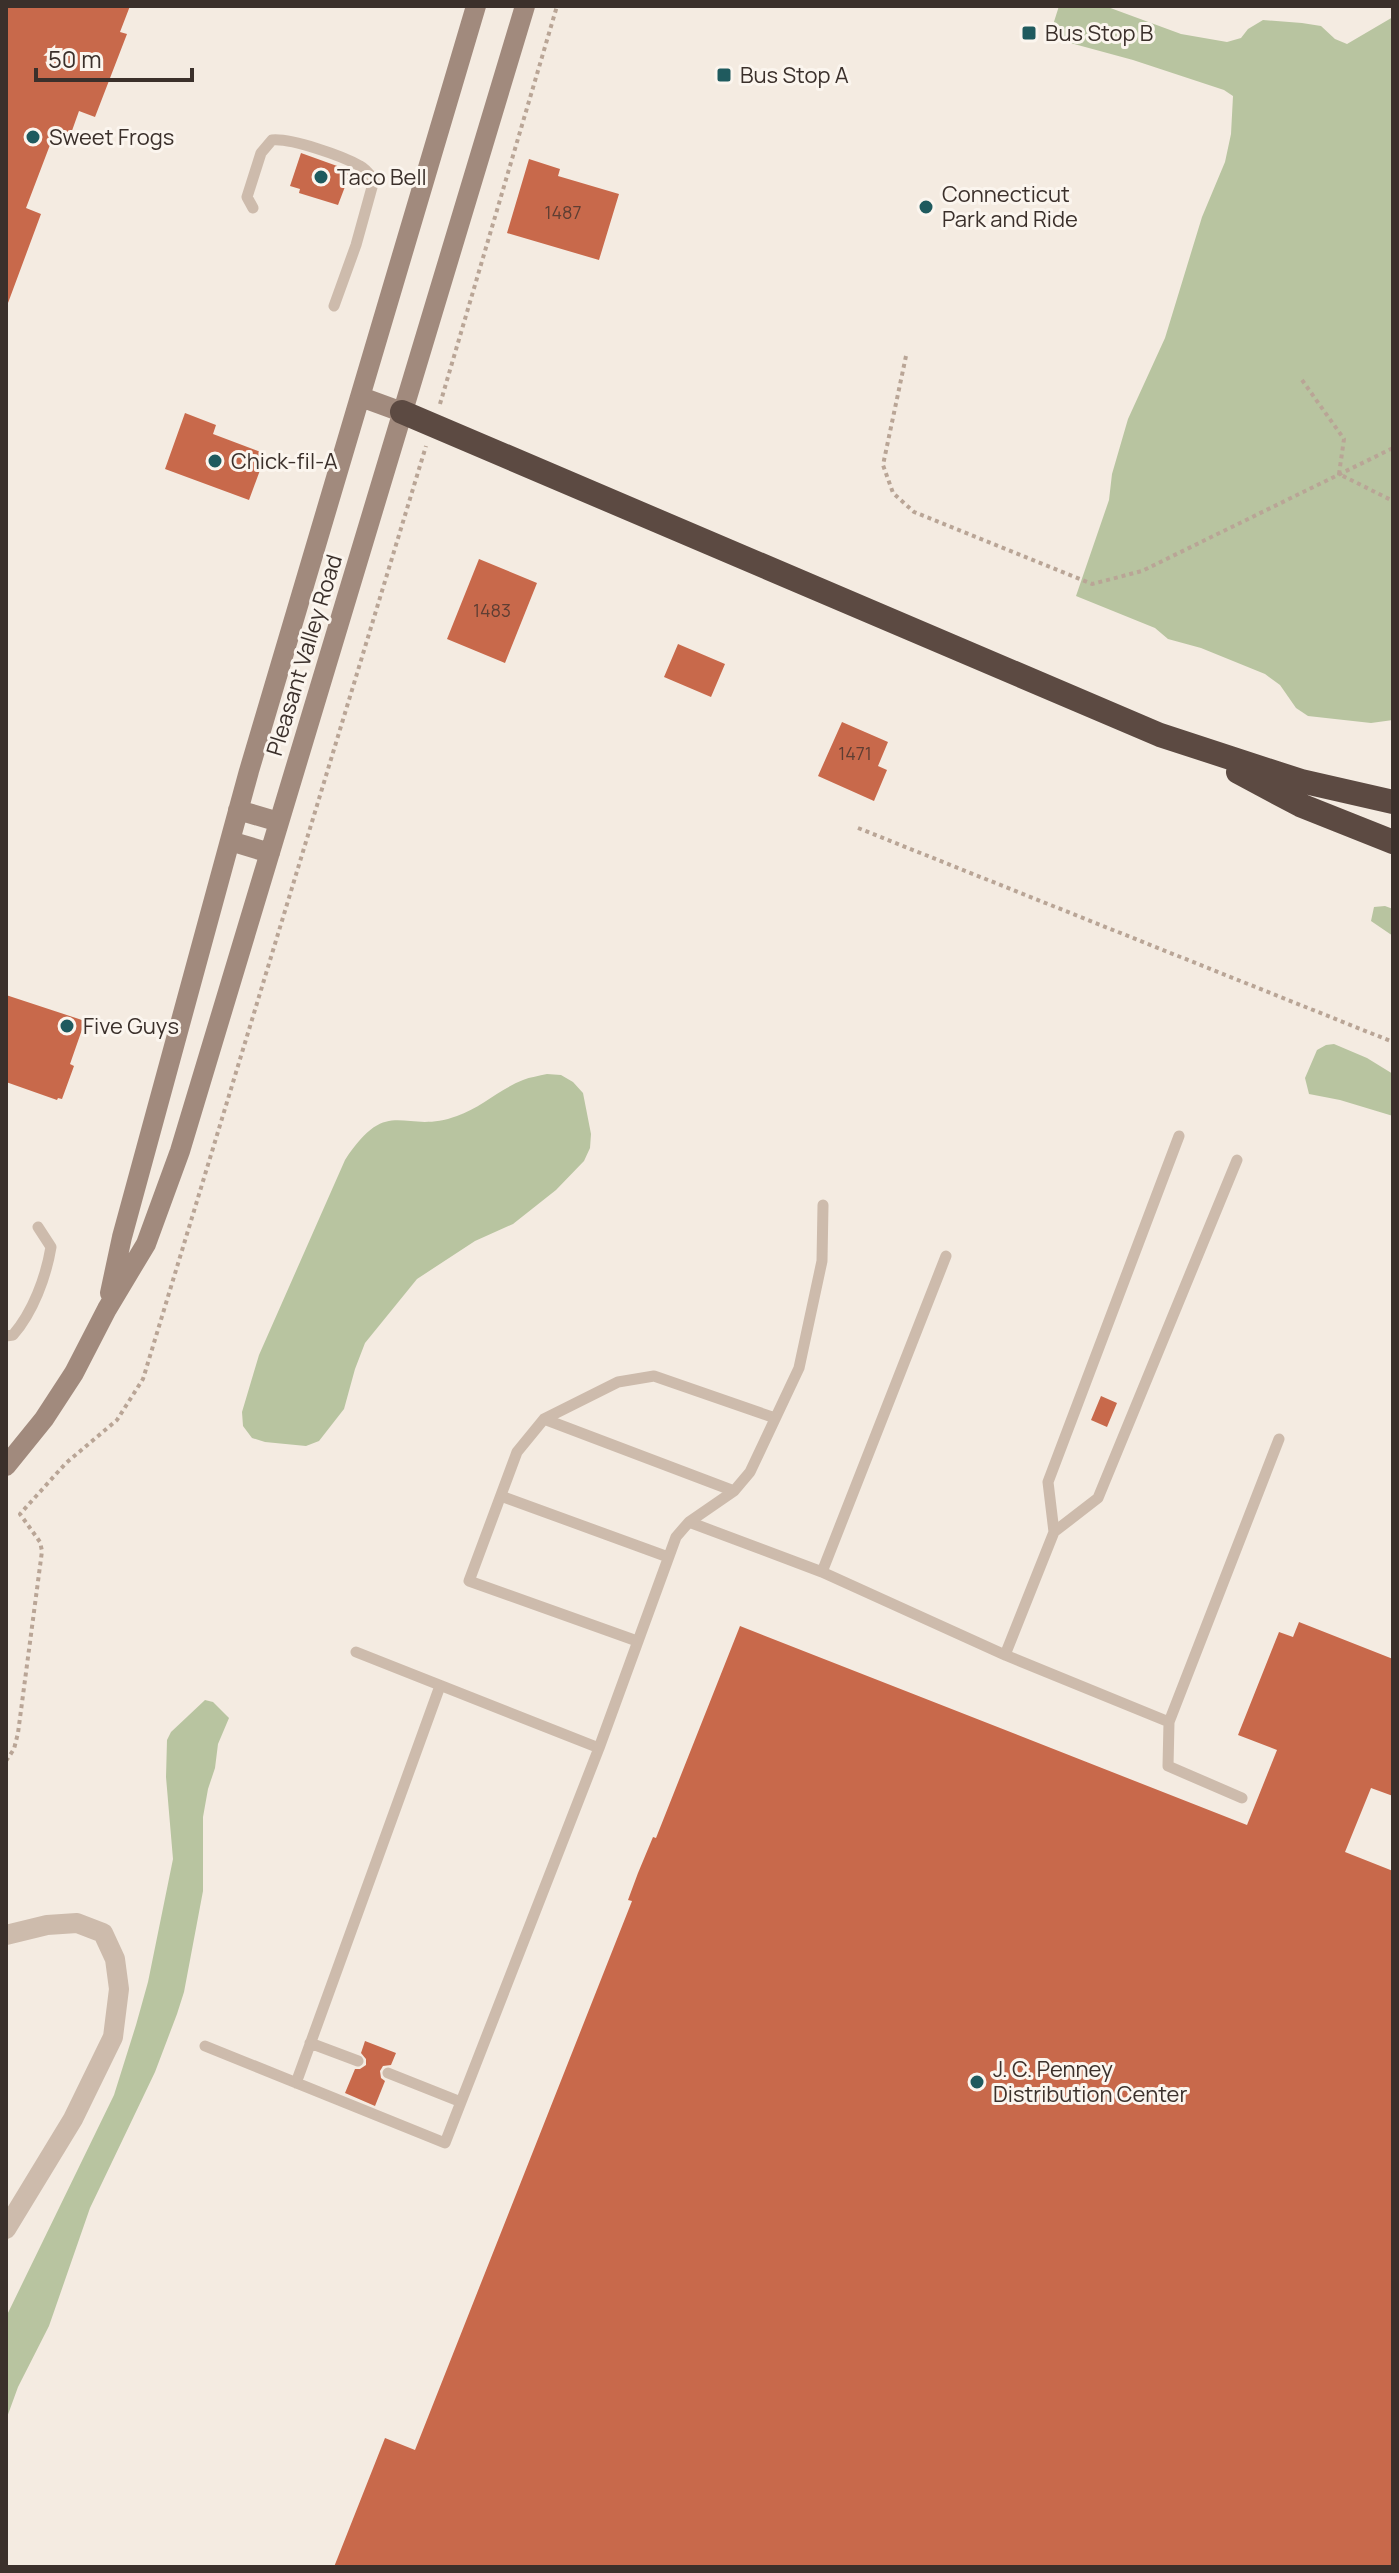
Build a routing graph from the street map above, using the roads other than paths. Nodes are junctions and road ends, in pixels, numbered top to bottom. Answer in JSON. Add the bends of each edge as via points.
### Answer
{"nodes":[{"id":1,"x":476,"y":6,"type":"edge"},
{"id":2,"x":525,"y":6,"type":"edge"},
{"id":3,"x":253,"y":208,"type":"dead end"},
{"id":4,"x":334,"y":306,"type":"dead end"},
{"id":5,"x":361,"y":397,"type":"junction"},
{"id":6,"x":402,"y":412,"type":"junction"},
{"id":7,"x":1194,"y":748,"type":"junction"},
{"id":8,"x":1393,"y":802,"type":"edge"},
{"id":9,"x":238,"y":810,"type":"junction"},
{"id":10,"x":279,"y":822,"type":"junction"},
{"id":11,"x":230,"y":841,"type":"junction"},
{"id":12,"x":1393,"y":842,"type":"edge"},
{"id":13,"x":270,"y":853,"type":"junction"},
{"id":14,"x":1179,"y":1136,"type":"dead end"},
{"id":15,"x":1237,"y":1160,"type":"dead end"},
{"id":16,"x":823,"y":1205,"type":"dead end"},
{"id":17,"x":38,"y":1227,"type":"dead end"},
{"id":18,"x":946,"y":1256,"type":"dead end"},
{"id":19,"x":107,"y":1309,"type":"junction"},
{"id":20,"x":6,"y":1336,"type":"edge"},
{"id":21,"x":775,"y":1418,"type":"junction"},
{"id":22,"x":544,"y":1419,"type":"junction"},
{"id":23,"x":1279,"y":1439,"type":"dead end"},
{"id":24,"x":6,"y":1466,"type":"edge"},
{"id":25,"x":734,"y":1491,"type":"junction"},
{"id":26,"x":501,"y":1496,"type":"junction"},
{"id":27,"x":689,"y":1522,"type":"junction"},
{"id":28,"x":1054,"y":1532,"type":"junction"},
{"id":29,"x":668,"y":1557,"type":"junction"},
{"id":30,"x":822,"y":1572,"type":"junction"},
{"id":31,"x":637,"y":1641,"type":"junction"},
{"id":32,"x":356,"y":1652,"type":"dead end"},
{"id":33,"x":1005,"y":1655,"type":"junction"},
{"id":34,"x":440,"y":1686,"type":"junction"},
{"id":35,"x":1169,"y":1722,"type":"junction"},
{"id":36,"x":599,"y":1748,"type":"junction"},
{"id":37,"x":1242,"y":1798,"type":"dead end"},
{"id":38,"x":6,"y":1935,"type":"edge"},
{"id":39,"x":310,"y":2043,"type":"junction"},
{"id":40,"x":205,"y":2046,"type":"dead end"},
{"id":41,"x":358,"y":2061,"type":"dead end"},
{"id":42,"x":388,"y":2073,"type":"dead end"},
{"id":43,"x":296,"y":2083,"type":"junction"},
{"id":44,"x":461,"y":2102,"type":"junction"},
{"id":45,"x":6,"y":2229,"type":"edge"}],
"edges":[{"from":1,"to":5,"type":"main road","name":"Pleasant Valley Road"},
{"from":2,"to":6,"type":"main road","name":"Pleasant Valley Road"},
{"from":3,"to":4,"type":"lane","via":[[247,197],[261,153],[272,140],[283,139],[363,167],[374,180]]},
{"from":5,"to":6,"type":"main road"},
{"from":5,"to":9,"type":"main road","name":"Pleasant Valley Road"},
{"from":6,"to":7,"type":"highway"},
{"from":6,"to":10,"type":"main road","name":"Pleasant Valley Road"},
{"from":7,"to":8,"type":"highway"},
{"from":7,"to":12,"type":"highway","via":[[1300,805]]},
{"from":9,"to":10,"type":"main road"},
{"from":9,"to":11,"type":"main road","name":"Pleasant Valley Road"},
{"from":10,"to":13,"type":"main road","name":"Pleasant Valley Road"},
{"from":11,"to":13,"type":"main road"},
{"from":11,"to":19,"type":"main road","name":"Pleasant Valley Road"},
{"from":13,"to":19,"type":"main road","name":"Pleasant Valley Road","via":[[180,1151],[146,1244]]},
{"from":14,"to":28,"type":"lane","via":[[1048,1482]]},
{"from":15,"to":28,"type":"lane","via":[[1098,1498]]},
{"from":16,"to":21,"type":"lane","via":[[822,1261],[812,1312],[799,1368]]},
{"from":17,"to":20,"type":"lane","via":[[51,1247],[48,1261],[24,1322]]},
{"from":18,"to":30,"type":"lane"},
{"from":19,"to":24,"type":"main road","name":"Pleasant Valley Road","via":[[62,1392]]},
{"from":21,"to":22,"type":"lane","via":[[654,1376],[618,1382]]},
{"from":21,"to":25,"type":"lane","via":[[750,1472]]},
{"from":22,"to":25,"type":"lane"},
{"from":22,"to":26,"type":"lane","via":[[517,1452]]},
{"from":23,"to":35,"type":"lane"},
{"from":25,"to":27,"type":"lane"},
{"from":26,"to":29,"type":"lane"},
{"from":26,"to":31,"type":"lane","via":[[469,1581]]},
{"from":27,"to":29,"type":"lane"},
{"from":27,"to":30,"type":"lane"},
{"from":28,"to":33,"type":"lane"},
{"from":29,"to":31,"type":"lane"},
{"from":30,"to":33,"type":"lane"},
{"from":31,"to":36,"type":"lane"},
{"from":32,"to":34,"type":"lane"},
{"from":33,"to":35,"type":"lane"},
{"from":34,"to":36,"type":"lane"},
{"from":34,"to":39,"type":"lane"},
{"from":35,"to":37,"type":"lane","via":[[1168,1766]]},
{"from":36,"to":44,"type":"lane"},
{"from":38,"to":45,"type":"street","via":[[77,1923],[103,1933],[115,1959],[119,1989],[113,2037],[73,2119]]},
{"from":39,"to":41,"type":"lane"},
{"from":39,"to":43,"type":"lane"},
{"from":40,"to":43,"type":"lane"},
{"from":42,"to":44,"type":"lane"},
{"from":43,"to":44,"type":"lane","via":[[445,2143]]}]}
